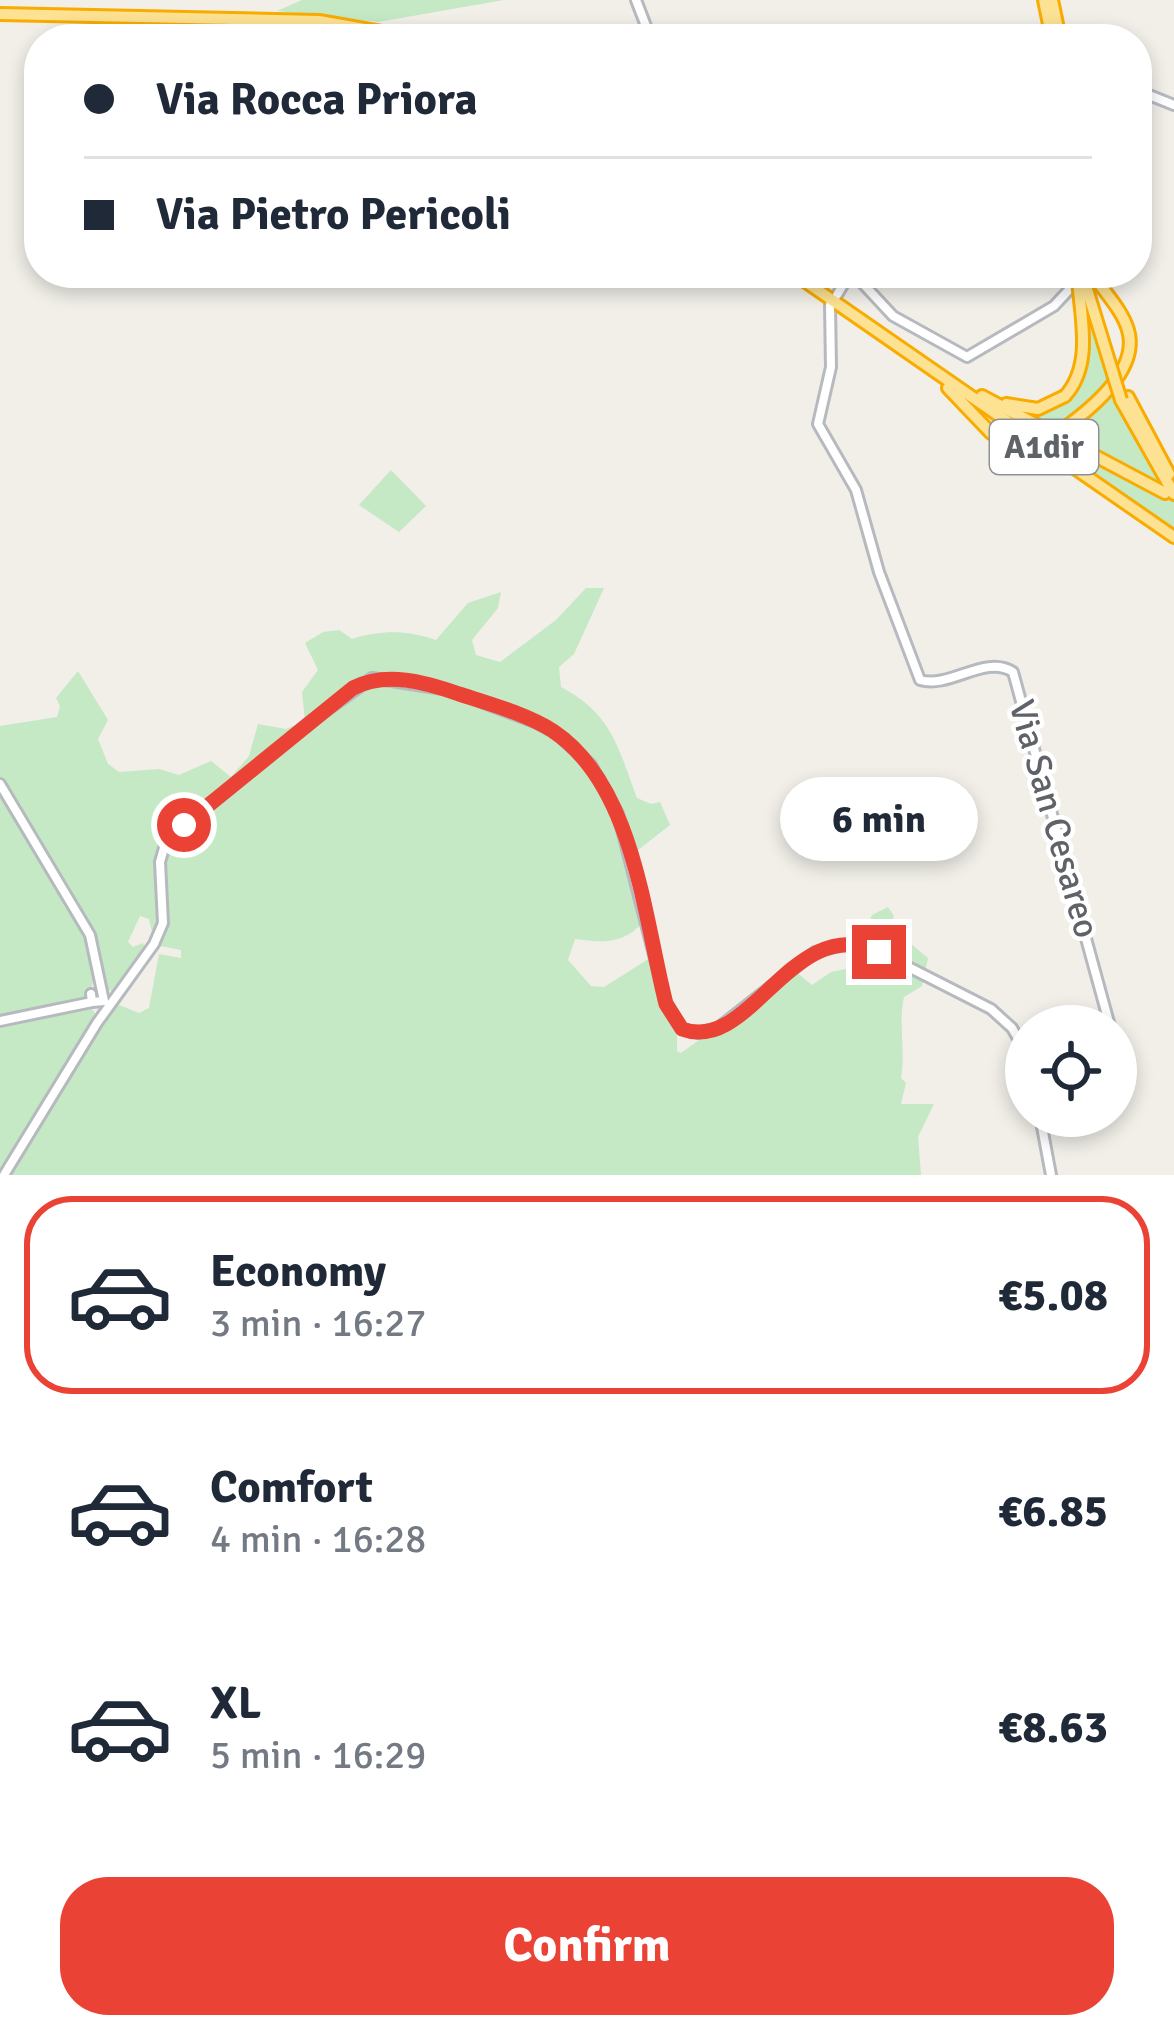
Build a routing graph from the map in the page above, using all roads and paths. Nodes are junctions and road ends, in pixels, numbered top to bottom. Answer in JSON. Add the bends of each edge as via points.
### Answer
{"nodes":[{"id":1,"x":0,"y":16,"type":"edge"},
{"id":2,"x":281,"y":24,"type":"edge"},
{"id":3,"x":336,"y":24,"type":"edge"},
{"id":4,"x":818,"y":288,"type":"edge"},
{"id":5,"x":819,"y":288,"type":"edge"},
{"id":6,"x":841,"y":288,"type":"edge"},
{"id":7,"x":862,"y":288,"type":"edge"},
{"id":8,"x":1071,"y":288,"type":"edge"},
{"id":9,"x":1085,"y":288,"type":"edge"},
{"id":10,"x":1090,"y":288,"type":"edge"},
{"id":11,"x":1099,"y":288,"type":"edge"},
{"id":12,"x":837,"y":295,"type":"dead end"},
{"id":13,"x":830,"y":304,"type":"dead end"},
{"id":14,"x":915,"y":358,"type":"junction"},
{"id":15,"x":970,"y":389,"type":"junction"},
{"id":16,"x":1124,"y":399,"type":"junction"},
{"id":17,"x":1063,"y":429,"type":"dead end"},
{"id":18,"x":1023,"y":442,"type":"dead end"},
{"id":19,"x":1174,"y":482,"type":"edge"},
{"id":20,"x":1169,"y":493,"type":"edge"},
{"id":21,"x":1174,"y":537,"type":"edge"},
{"id":22,"x":0,"y":784,"type":"edge"},
{"id":23,"x":123,"y":990,"type":"junction"},
{"id":24,"x":95,"y":998,"type":"junction"},
{"id":25,"x":1104,"y":1005,"type":"edge"},
{"id":26,"x":0,"y":1021,"type":"edge"},
{"id":27,"x":98,"y":1021,"type":"junction"},
{"id":28,"x":1005,"y":1024,"type":"edge"},
{"id":29,"x":1044,"y":1137,"type":"edge"},
{"id":30,"x":4,"y":1175,"type":"edge"},
{"id":31,"x":1051,"y":1175,"type":"edge"}],
"edges":[{"from":1,"to":2,"type":"highway"},
{"from":1,"to":3,"type":"highway"},
{"from":4,"to":14,"type":"highway","number":"A1dir"},
{"from":5,"to":15,"type":"highway","number":"A1dir"},
{"from":6,"to":12,"type":"street"},
{"from":7,"to":8,"type":"street","via":[[903,322],[968,357]]},
{"from":9,"to":15,"type":"highway","bridge":true,"via":[[1083,361],[1065,396],[1029,410]]},
{"from":10,"to":16,"type":"highway","bridge":true},
{"from":11,"to":17,"type":"highway","via":[[1128,330],[1128,354],[1110,386]]},
{"from":13,"to":25,"type":"street","name":"Via San Cesareo","via":[[832,364],[817,420],[856,490],[920,680],[995,666],[1012,672]]},
{"from":14,"to":18,"type":"highway","via":[[988,431]]},
{"from":14,"to":21,"type":"highway","number":"A1dir"},
{"from":15,"to":20,"type":"highway","number":"A1dir"},
{"from":16,"to":19,"type":"highway"},
{"from":16,"to":20,"type":"highway"},
{"from":22,"to":24,"type":"street","via":[[90,935]]},
{"from":23,"to":24,"type":"street"},
{"from":23,"to":27,"type":"street"},
{"from":23,"to":28,"type":"street","via":[[163,923],[166,842],[342,697],[382,678],[449,691],[537,723],[591,765],[618,814],[666,1004],[682,1029],[720,1026],[815,952],[845,943],[879,952]]},
{"from":24,"to":26,"type":"street"},
{"from":24,"to":27,"type":"street"},
{"from":27,"to":30,"type":"street"},
{"from":29,"to":31,"type":"street"}]}
